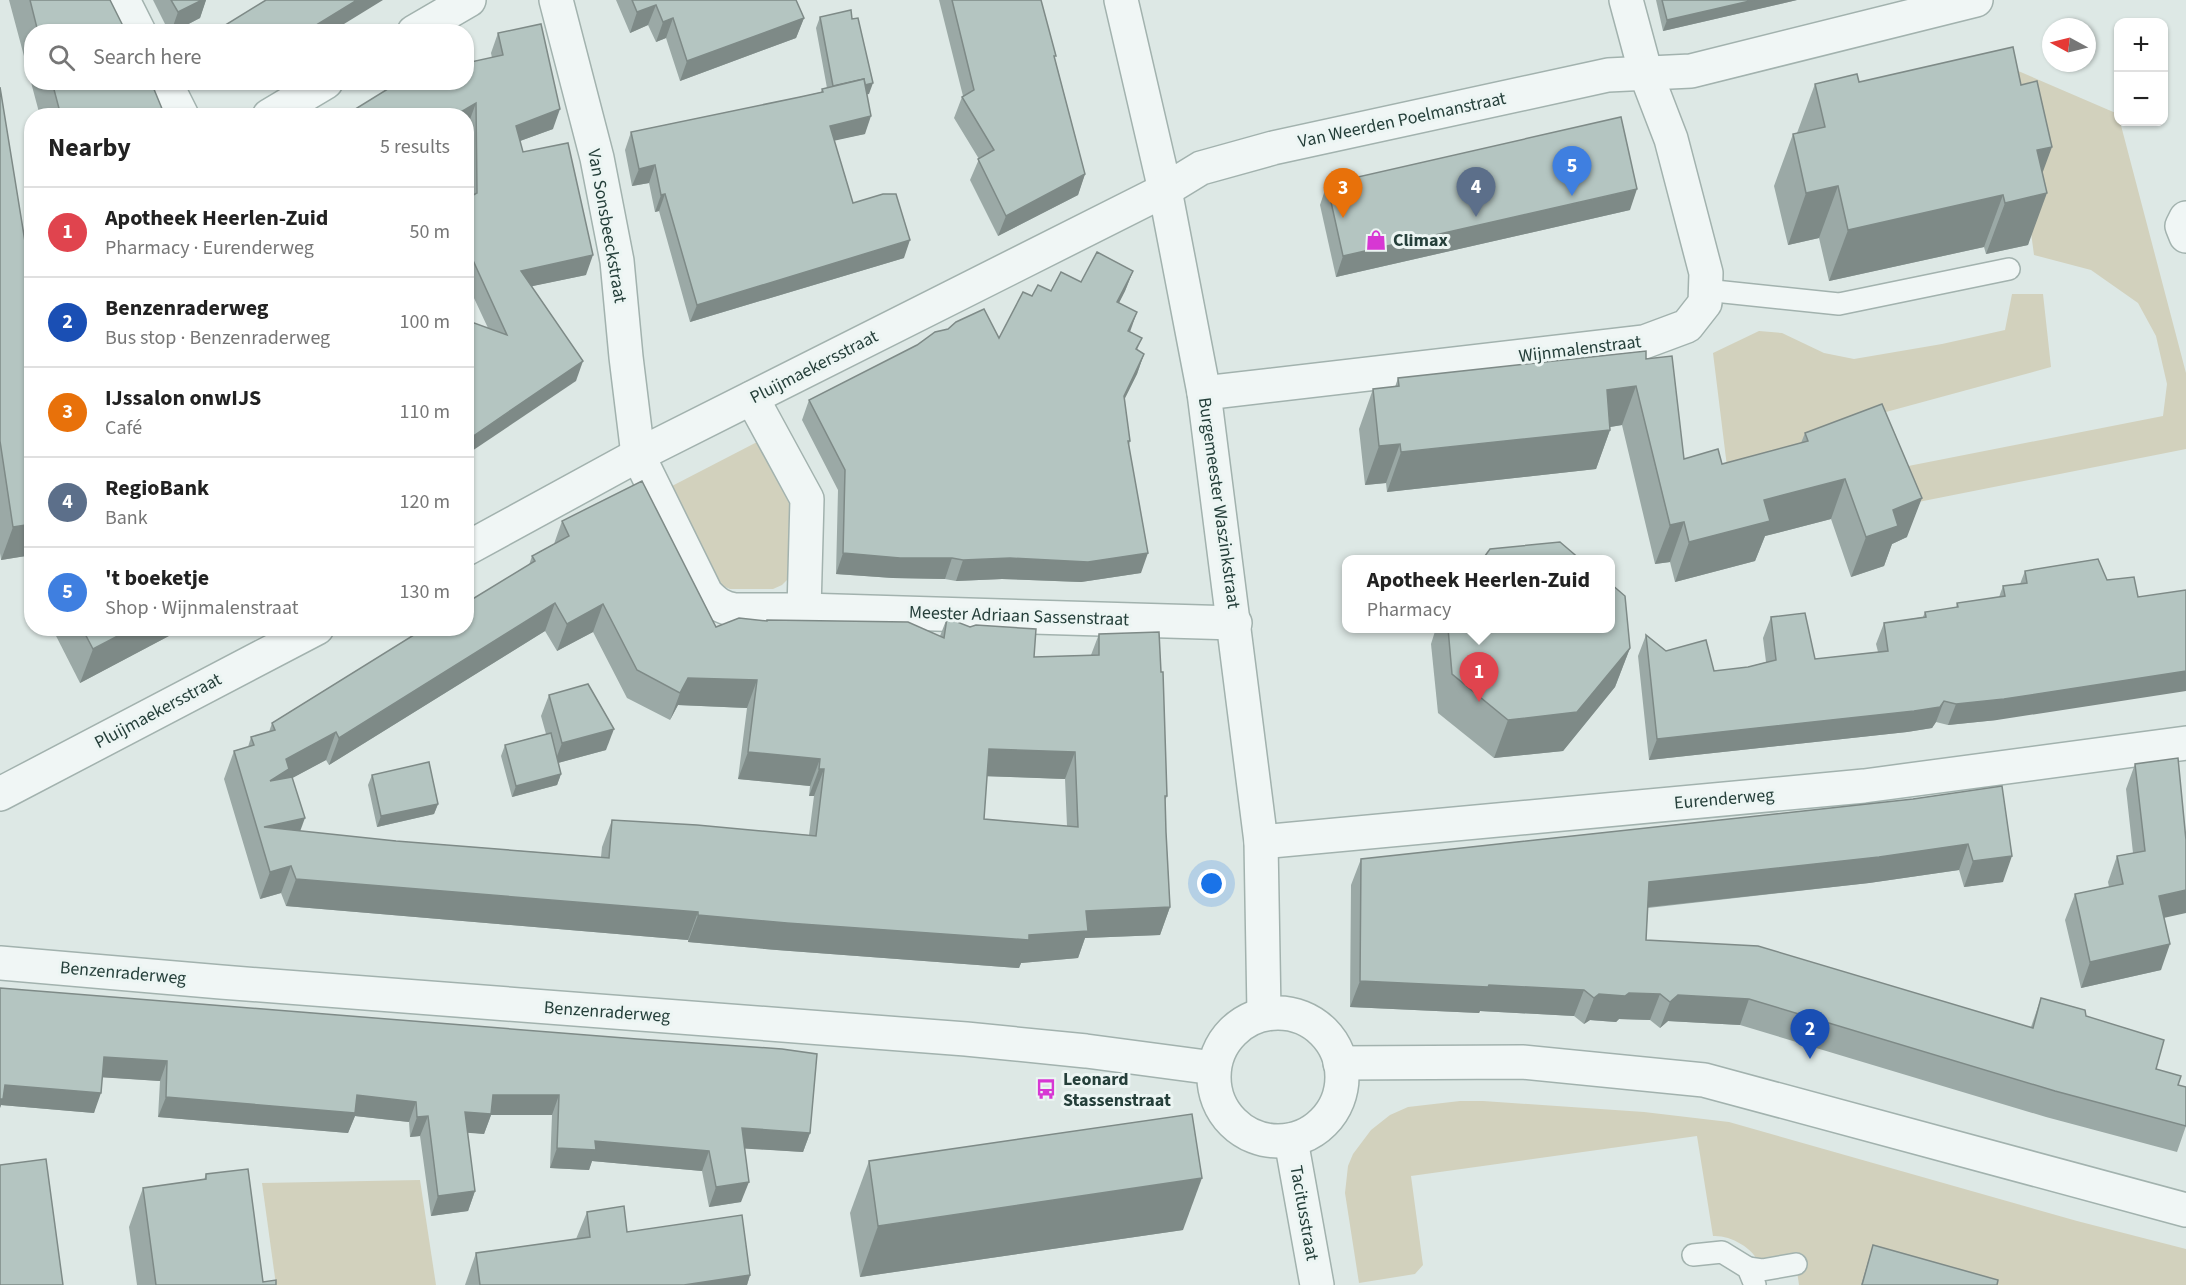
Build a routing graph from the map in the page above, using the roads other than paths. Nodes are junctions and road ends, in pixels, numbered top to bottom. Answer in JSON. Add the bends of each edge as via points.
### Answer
{"nodes":[{"id":1,"x":123,"y":0,"type":"edge"},
{"id":2,"x":469,"y":0,"type":"edge"},
{"id":3,"x":556,"y":0,"type":"edge"},
{"id":4,"x":1121,"y":0,"type":"edge"},
{"id":5,"x":1626,"y":0,"type":"edge"},
{"id":6,"x":1976,"y":0,"type":"edge"},
{"id":7,"x":1921,"y":6,"type":"edge"},
{"id":8,"x":135,"y":24,"type":"edge"},
{"id":9,"x":428,"y":24,"type":"edge"},
{"id":10,"x":1646,"y":74,"type":"junction"},
{"id":11,"x":169,"y":90,"type":"edge"},
{"id":12,"x":313,"y":90,"type":"edge"},
{"id":13,"x":178,"y":108,"type":"edge"},
{"id":14,"x":282,"y":108,"type":"edge"},
{"id":15,"x":1165,"y":190,"type":"junction"},
{"id":16,"x":2186,"y":218,"type":"edge"},
{"id":17,"x":2186,"y":236,"type":"edge"},
{"id":18,"x":2009,"y":269,"type":"dead end"},
{"id":19,"x":1705,"y":290,"type":"junction"},
{"id":20,"x":1204,"y":393,"type":"junction"},
{"id":21,"x":752,"y":398,"type":"junction"},
{"id":22,"x":639,"y":455,"type":"junction"},
{"id":23,"x":474,"y":545,"type":"edge"},
{"id":24,"x":804,"y":610,"type":"junction"},
{"id":25,"x":1235,"y":623,"type":"junction"},
{"id":26,"x":302,"y":636,"type":"edge"},
{"id":27,"x":2186,"y":743,"type":"edge"},
{"id":28,"x":0,"y":794,"type":"edge"},
{"id":29,"x":1261,"y":842,"type":"junction"},
{"id":30,"x":0,"y":963,"type":"edge"},
{"id":31,"x":1264,"y":1014,"type":"junction"},
{"id":32,"x":1340,"y":1063,"type":"junction"},
{"id":33,"x":1214,"y":1068,"type":"junction"},
{"id":34,"x":1291,"y":1140,"type":"junction"},
{"id":35,"x":2186,"y":1210,"type":"edge"},
{"id":36,"x":1693,"y":1255,"type":"dead end"},
{"id":37,"x":1796,"y":1264,"type":"dead end"},
{"id":38,"x":1751,"y":1276,"type":"edge"},
{"id":39,"x":1317,"y":1285,"type":"edge"}],
"edges":[{"from":1,"to":8,"type":"street"},
{"from":2,"to":9,"type":"street"},
{"from":3,"to":22,"type":"street","name":"Van Sonsbeeckstraat","via":[[597,158],[617,261]]},
{"from":4,"to":15,"type":"street","name":"Burgemeester Waszinkstraat"},
{"from":5,"to":10,"type":"street"},
{"from":6,"to":7,"type":"street","name":"Van Weerden Poelmanstraat"},
{"from":7,"to":10,"type":"street","name":"Van Weerden Poelmanstraat","via":[[1691,71]]},
{"from":10,"to":15,"type":"street","name":"Van Weerden Poelmanstraat","via":[[1608,75],[1273,148],[1201,168]]},
{"from":10,"to":19,"type":"street","name":"Wijnmalenstraat","via":[[1671,139],[1706,273]]},
{"from":11,"to":13,"type":"street"},
{"from":12,"to":14,"type":"street"},
{"from":15,"to":20,"type":"street","name":"Burgemeester Waszinkstraat"},
{"from":15,"to":21,"type":"street","name":"Pluijmaekersstraat"},
{"from":16,"to":17,"type":"street","via":[[2182,226]]},
{"from":18,"to":19,"type":"lane","via":[[1839,304]]},
{"from":19,"to":20,"type":"street","name":"Wijnmalenstraat","via":[[1704,303],[1687,326],[1644,342]]},
{"from":20,"to":25,"type":"street","name":"Burgemeester Waszinkstraat"},
{"from":21,"to":22,"type":"street","name":"Pluijmaekersstraat"},
{"from":21,"to":24,"type":"street","via":[[807,499]]},
{"from":22,"to":23,"type":"street","name":"Pluijmaekersstraat"},
{"from":22,"to":24,"type":"street","name":"Meester Adriaan Sassenstraat","via":[[714,603],[735,610]]},
{"from":24,"to":25,"type":"street","name":"Meester Adriaan Sassenstraat"},
{"from":25,"to":29,"type":"street","name":"Burgemeester Waszinkstraat"},
{"from":26,"to":28,"type":"street","name":"Pluijmaekersstraat"},
{"from":27,"to":29,"type":"street","name":"Eurenderweg","via":[[1864,786]]},
{"from":29,"to":31,"type":"street","name":"Burgemeester Waszinkstraat"},
{"from":30,"to":33,"type":"street","name":"Benzenraderweg","via":[[966,1039]]},
{"from":31,"to":32,"type":"street","via":[[1281,1012],[1312,1022],[1326,1033]]},
{"from":31,"to":33,"type":"street","via":[[1230,1033],[1219,1049]]},
{"from":32,"to":34,"type":"street","via":[[1341,1092],[1328,1118],[1305,1136]]},
{"from":32,"to":35,"type":"street","via":[[1522,1062],[1704,1080]]},
{"from":33,"to":34,"type":"street","via":[[1218,1101],[1238,1128],[1269,1142]]},
{"from":34,"to":39,"type":"street","name":"Tacitusstraat"},
{"from":36,"to":38,"type":"lane","via":[[1722,1252]]},
{"from":37,"to":38,"type":"lane"}]}
